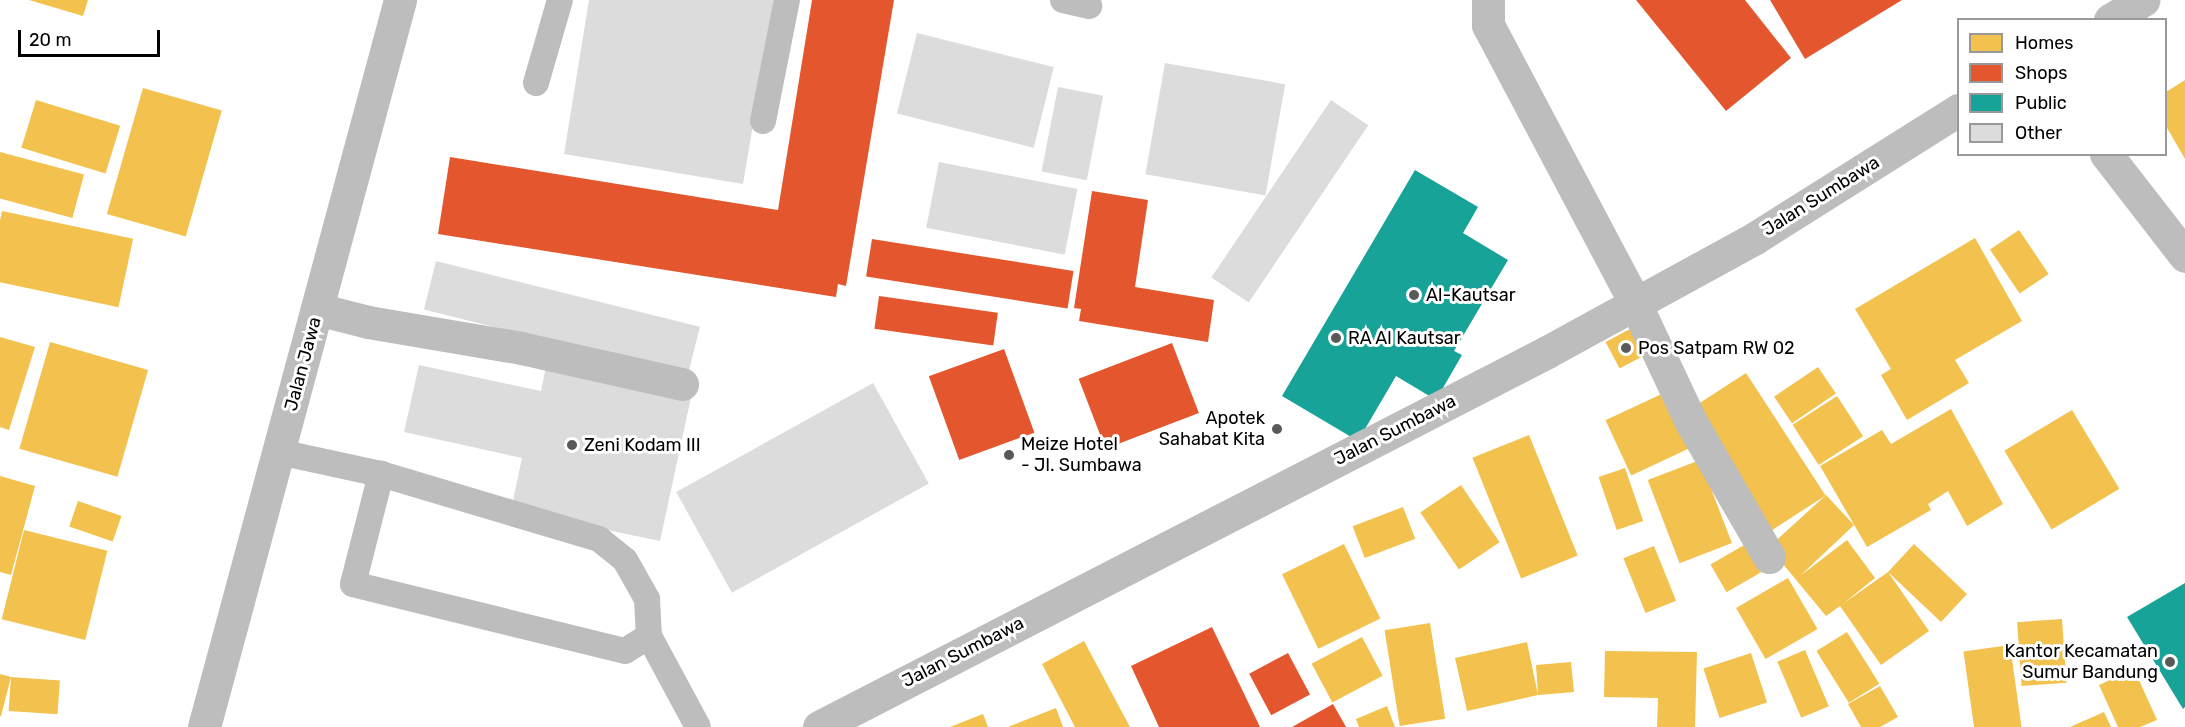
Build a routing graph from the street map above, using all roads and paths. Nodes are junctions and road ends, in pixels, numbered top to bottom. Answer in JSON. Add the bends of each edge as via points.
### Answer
{"nodes":[{"id":1,"x":400,"y":0,"type":"edge"},
{"id":2,"x":560,"y":0,"type":"edge"},
{"id":3,"x":787,"y":0,"type":"edge"},
{"id":4,"x":1063,"y":0,"type":"edge"},
{"id":5,"x":1465,"y":0,"type":"edge"},
{"id":6,"x":2143,"y":0,"type":"edge"},
{"id":7,"x":1089,"y":6,"type":"dead end"},
{"id":8,"x":1488,"y":13,"type":"edge"},
{"id":9,"x":2113,"y":18,"type":"edge"},
{"id":10,"x":536,"y":83,"type":"dead end"},
{"id":11,"x":1957,"y":111,"type":"edge"},
{"id":12,"x":763,"y":121,"type":"dead end"},
{"id":13,"x":2108,"y":156,"type":"edge"},
{"id":14,"x":2185,"y":256,"type":"edge"},
{"id":15,"x":1635,"y":303,"type":"junction"},
{"id":16,"x":317,"y":309,"type":"junction"},
{"id":17,"x":682,"y":384,"type":"dead end"},
{"id":18,"x":279,"y":452,"type":"junction"},
{"id":19,"x":381,"y":474,"type":"junction"},
{"id":20,"x":1769,"y":557,"type":"dead end"},
{"id":21,"x":649,"y":636,"type":"junction"},
{"id":22,"x":204,"y":727,"type":"edge"},
{"id":23,"x":698,"y":727,"type":"edge"},
{"id":24,"x":819,"y":727,"type":"edge"}],
"edges":[{"from":1,"to":16,"type":"street","name":"Jalan Jawa"},
{"from":2,"to":10,"type":"lane"},
{"from":3,"to":12,"type":"lane"},
{"from":4,"to":7,"type":"lane"},
{"from":5,"to":8,"type":"street"},
{"from":6,"to":9,"type":"street"},
{"from":8,"to":15,"type":"street"},
{"from":11,"to":15,"type":"street","name":"Jalan Sumbawa","via":[[1755,238]]},
{"from":13,"to":14,"type":"street"},
{"from":15,"to":20,"type":"street","via":[[1691,422]]},
{"from":15,"to":24,"type":"street","name":"Jalan Sumbawa"},
{"from":16,"to":17,"type":"street"},
{"from":16,"to":18,"type":"street","name":"Jalan Jawa"},
{"from":18,"to":19,"type":"lane"},
{"from":18,"to":22,"type":"street","name":"Jalan Jawa"},
{"from":19,"to":21,"type":"lane","via":[[599,539],[625,560],[647,599]]},
{"from":19,"to":21,"type":"lane","via":[[354,584],[625,651]]},
{"from":21,"to":23,"type":"lane"}]}
